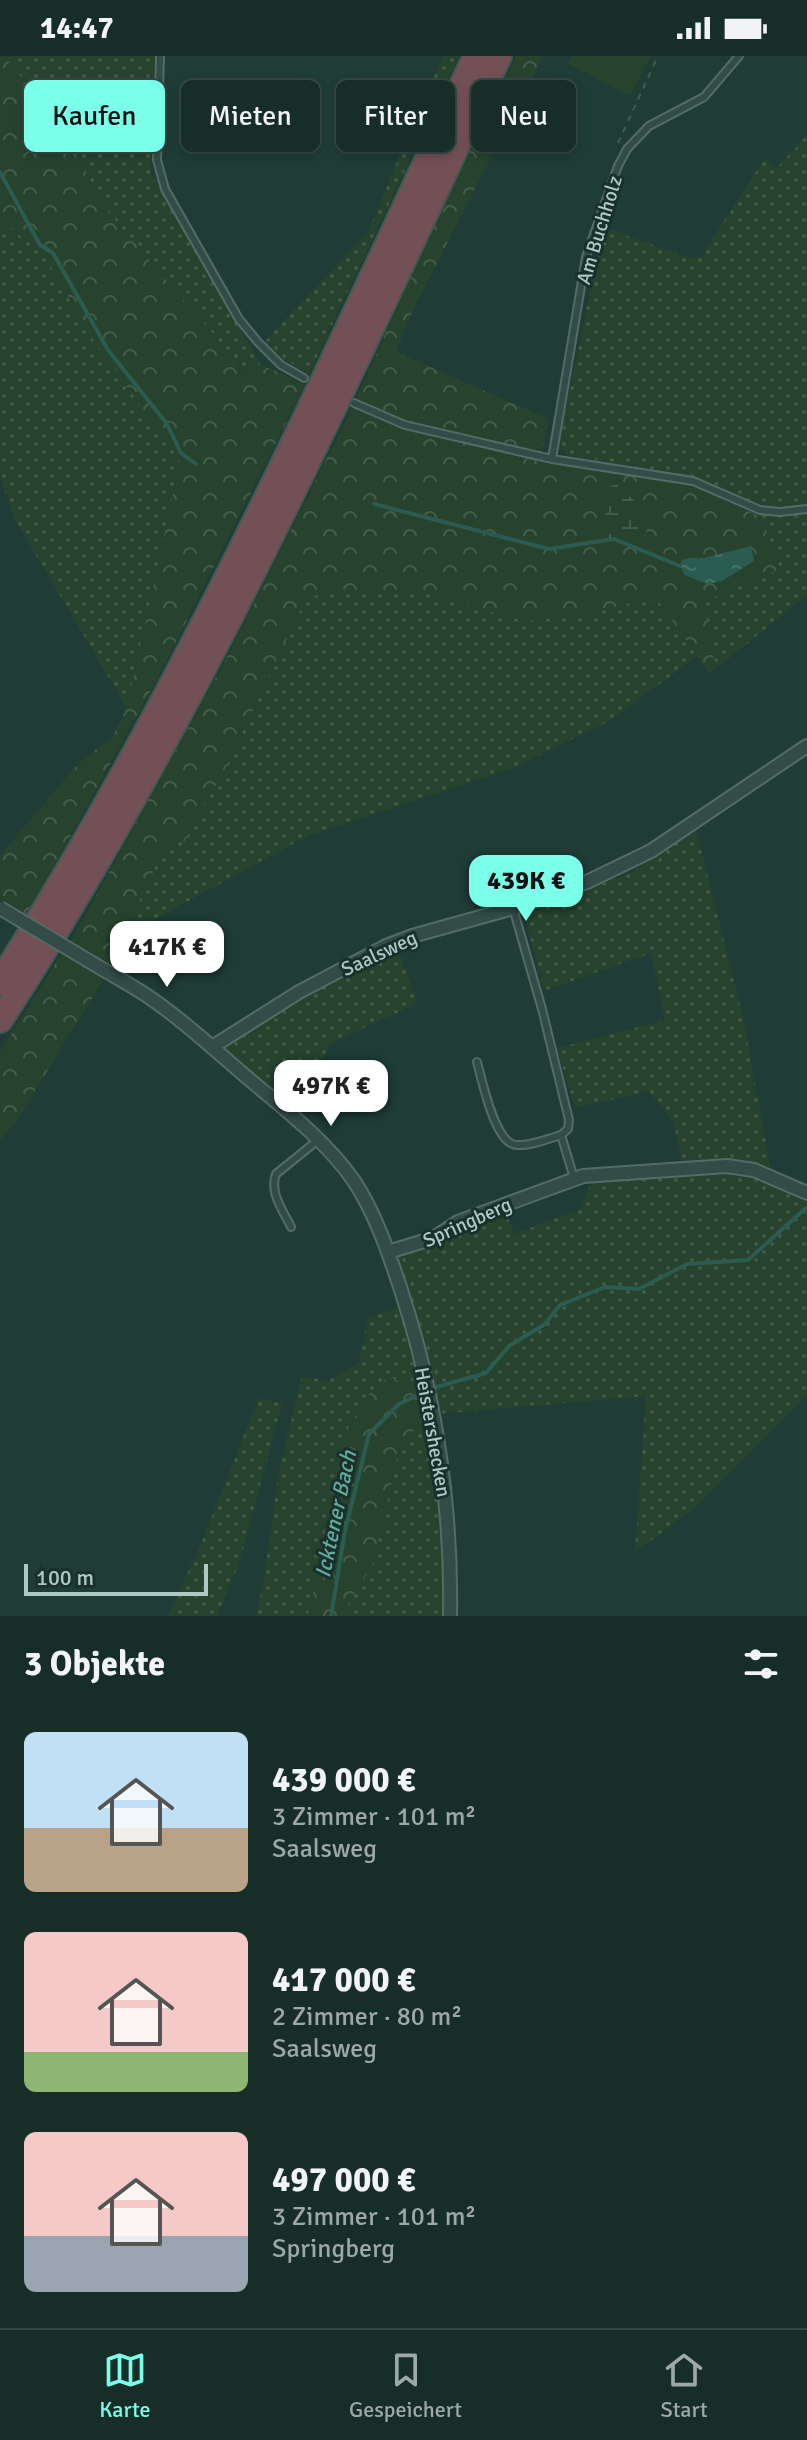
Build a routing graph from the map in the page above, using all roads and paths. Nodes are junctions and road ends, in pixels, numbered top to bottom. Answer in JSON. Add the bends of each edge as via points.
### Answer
{"nodes":[{"id":1,"x":160,"y":56,"type":"edge"},
{"id":2,"x":476,"y":56,"type":"edge"},
{"id":3,"x":499,"y":56,"type":"edge"},
{"id":4,"x":658,"y":56,"type":"edge"},
{"id":5,"x":739,"y":56,"type":"edge"},
{"id":6,"x":618,"y":142,"type":"dead end"},
{"id":7,"x":304,"y":378,"type":"dead end"},
{"id":8,"x":354,"y":403,"type":"dead end"},
{"id":9,"x":552,"y":459,"type":"junction"},
{"id":10,"x":807,"y":509,"type":"edge"},
{"id":11,"x":807,"y":746,"type":"edge"},
{"id":12,"x":0,"y":908,"type":"edge"},
{"id":13,"x":513,"y":908,"type":"junction"},
{"id":14,"x":0,"y":982,"type":"edge"},
{"id":15,"x":0,"y":1020,"type":"edge"},
{"id":16,"x":213,"y":1048,"type":"junction"},
{"id":17,"x":477,"y":1062,"type":"dead end"},
{"id":18,"x":561,"y":1135,"type":"junction"},
{"id":19,"x":318,"y":1140,"type":"junction"},
{"id":20,"x":574,"y":1178,"type":"junction"},
{"id":21,"x":807,"y":1193,"type":"edge"},
{"id":22,"x":291,"y":1227,"type":"dead end"},
{"id":23,"x":388,"y":1252,"type":"junction"},
{"id":24,"x":450,"y":1616,"type":"edge"}],
"edges":[{"from":1,"to":7,"type":"lane","via":[[157,160],[165,189],[239,319],[281,365]]},
{"from":2,"to":14,"type":"highway","via":[[319,389],[177,672],[106,806]]},
{"from":3,"to":15,"type":"highway","via":[[189,696],[124,817]]},
{"from":4,"to":6,"type":"path"},
{"from":5,"to":9,"type":"lane","name":"Am Buchholz","via":[[704,97],[649,126],[618,166],[586,257]]},
{"from":8,"to":9,"type":"lane","via":[[405,425]]},
{"from":9,"to":10,"type":"lane","via":[[693,481],[760,510]]},
{"from":11,"to":13,"type":"street","name":"Saalsweg","via":[[651,851],[587,882]]},
{"from":12,"to":16,"type":"street","bridge":true,"via":[[147,996]]},
{"from":13,"to":16,"type":"street","name":"Saalsweg","via":[[386,946],[299,992]]},
{"from":13,"to":18,"type":"lane","via":[[569,1120]]},
{"from":16,"to":19,"type":"street"},
{"from":17,"to":18,"type":"lane","via":[[504,1140],[517,1146]]},
{"from":18,"to":20,"type":"lane"},
{"from":19,"to":22,"type":"lane","via":[[274,1179]]},
{"from":19,"to":23,"type":"street","via":[[353,1181]]},
{"from":20,"to":21,"type":"street","name":"Springberg","via":[[727,1166],[754,1170]]},
{"from":20,"to":23,"type":"street","name":"Springberg"},
{"from":23,"to":24,"type":"street","name":"Heistershecken","via":[[434,1418],[445,1485]]}]}
